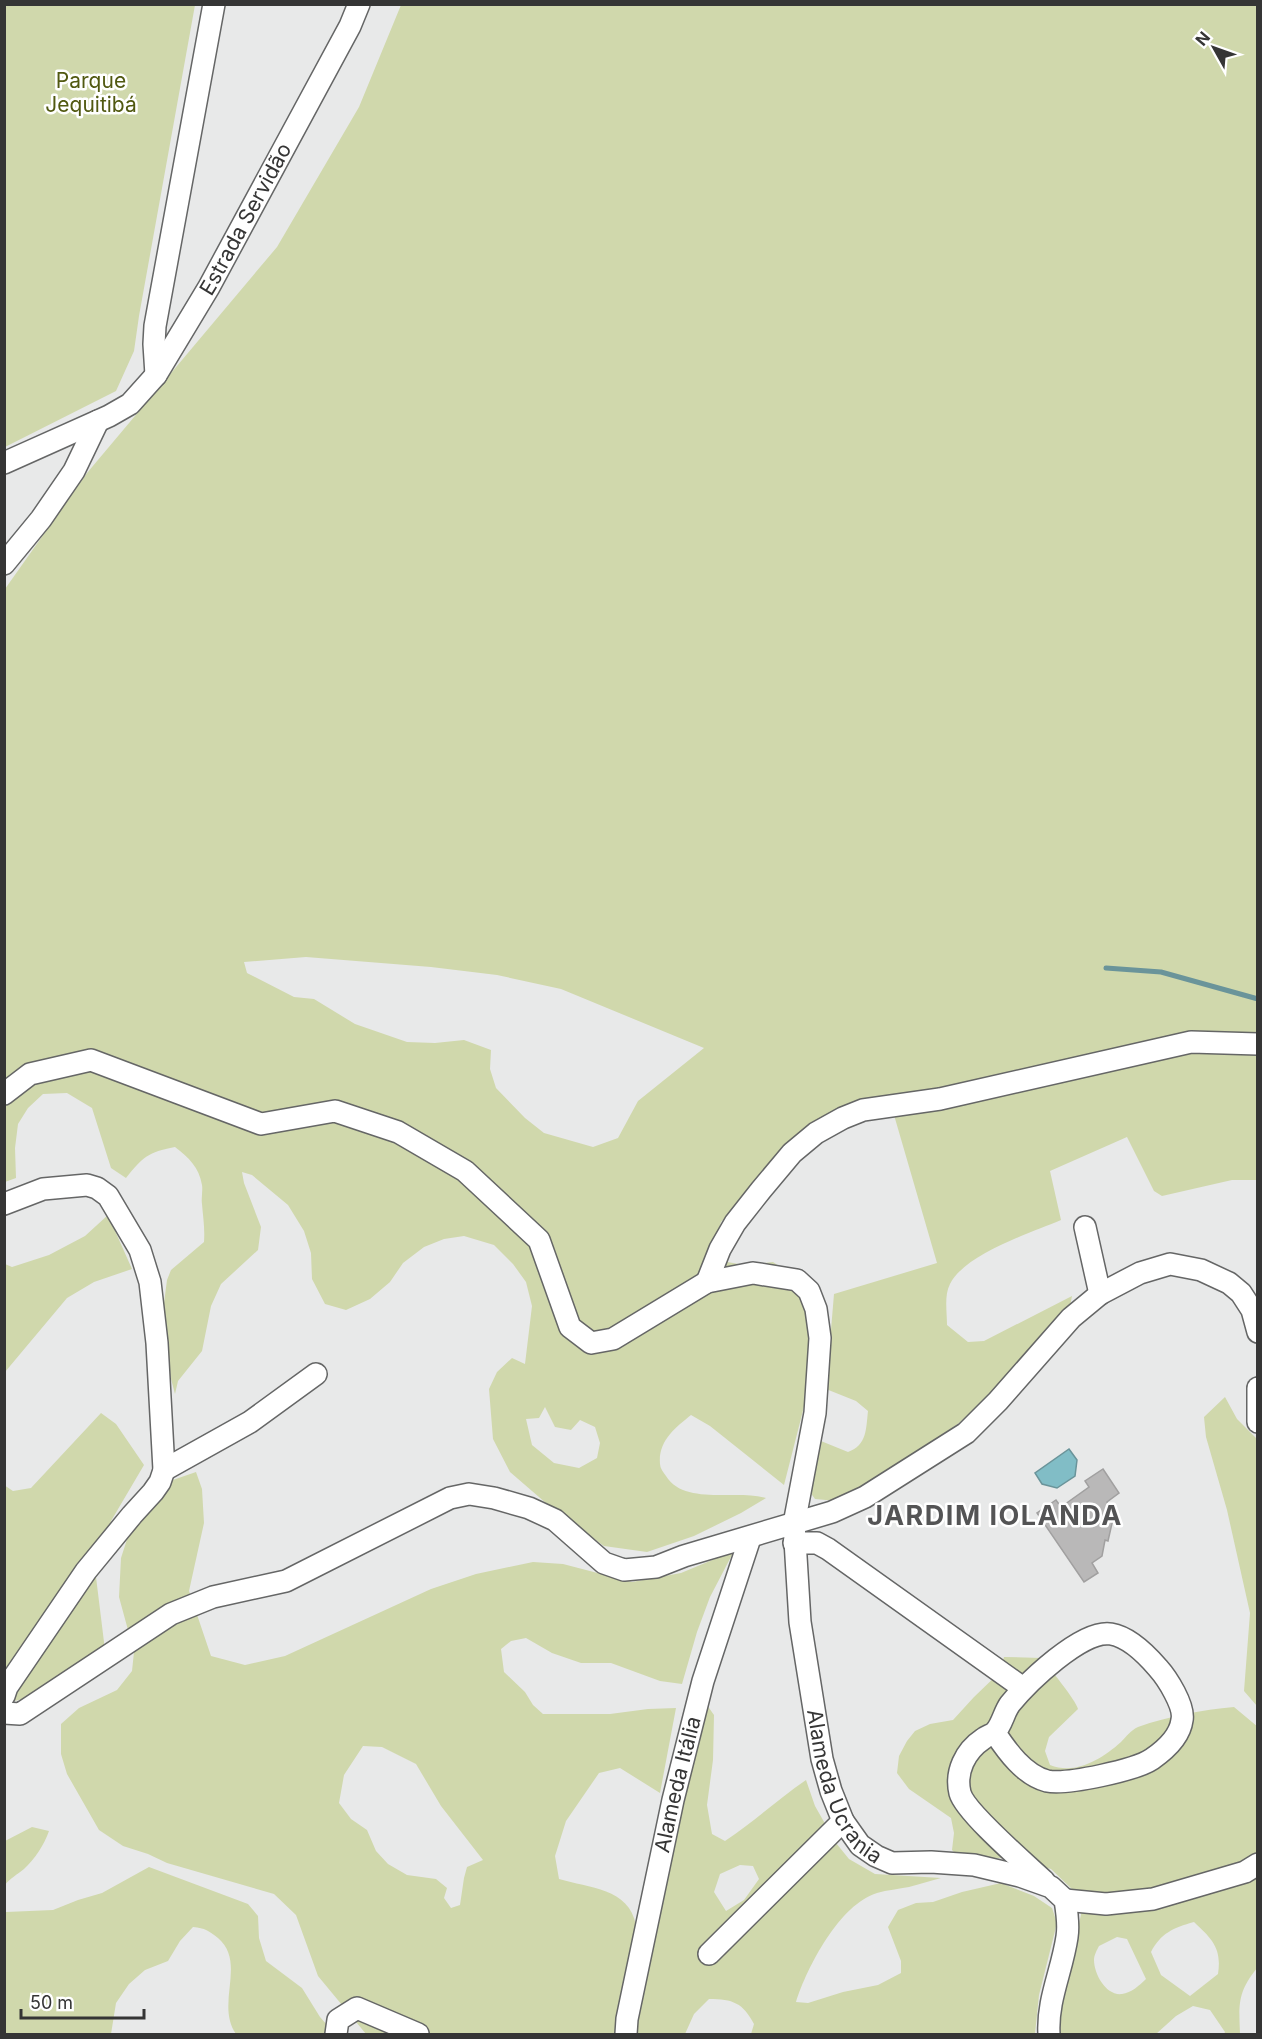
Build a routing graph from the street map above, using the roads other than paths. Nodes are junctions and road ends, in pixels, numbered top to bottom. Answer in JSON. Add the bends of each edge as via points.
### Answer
{"nodes":[{"id":1,"x":214,"y":4,"type":"edge"},
{"id":2,"x":359,"y":4,"type":"edge"},
{"id":3,"x":156,"y":375,"type":"junction"},
{"id":4,"x":104,"y":418,"type":"junction"},
{"id":5,"x":4,"y":463,"type":"edge"},
{"id":6,"x":4,"y":564,"type":"edge"},
{"id":7,"x":1257,"y":1044,"type":"edge"},
{"id":8,"x":4,"y":1094,"type":"edge"},
{"id":9,"x":4,"y":1204,"type":"edge"},
{"id":10,"x":1085,"y":1227,"type":"dead end"},
{"id":11,"x":707,"y":1282,"type":"junction"},
{"id":12,"x":1100,"y":1294,"type":"junction"},
{"id":13,"x":1257,"y":1332,"type":"edge"},
{"id":14,"x":316,"y":1374,"type":"dead end"},
{"id":15,"x":1257,"y":1388,"type":"edge"},
{"id":16,"x":1257,"y":1422,"type":"edge"},
{"id":17,"x":164,"y":1470,"type":"junction"},
{"id":18,"x":794,"y":1534,"type":"junction"},
{"id":19,"x":750,"y":1538,"type":"junction"},
{"id":20,"x":1023,"y":1688,"type":"junction"},
{"id":21,"x":4,"y":1696,"type":"edge"},
{"id":22,"x":4,"y":1713,"type":"edge"},
{"id":23,"x":995,"y":1733,"type":"junction"},
{"id":24,"x":843,"y":1821,"type":"junction"},
{"id":25,"x":1257,"y":1864,"type":"edge"},
{"id":26,"x":1058,"y":1893,"type":"junction"},
{"id":27,"x":709,"y":1954,"type":"dead end"},
{"id":28,"x":336,"y":2034,"type":"edge"},
{"id":29,"x":418,"y":2034,"type":"edge"},
{"id":30,"x":626,"y":2034,"type":"edge"},
{"id":31,"x":1049,"y":2034,"type":"edge"}],
"edges":[{"from":1,"to":3,"type":"street","via":[[155,326]]},
{"from":2,"to":3,"type":"street","name":"Estrada Servidão","via":[[209,287]]},
{"from":3,"to":4,"type":"street","name":"Estrada Servidão","via":[[130,404]]},
{"from":4,"to":5,"type":"street","name":"Estrada Servidão"},
{"from":4,"to":6,"type":"street","via":[[74,471]]},
{"from":7,"to":11,"type":"street","via":[[1191,1042],[940,1099],[863,1110],[843,1118],[792,1153],[761,1190],[735,1223]]},
{"from":8,"to":11,"type":"street","via":[[30,1074],[91,1060],[261,1124],[335,1111],[398,1132],[465,1171],[539,1240],[570,1327],[591,1343],[613,1339]]},
{"from":9,"to":17,"type":"street","via":[[43,1189],[87,1185],[108,1196],[140,1250],[150,1282]]},
{"from":10,"to":12,"type":"street"},
{"from":11,"to":18,"type":"street","name":"Alameda Ucrania","via":[[753,1273],[797,1280],[809,1291],[816,1309],[820,1338],[815,1413]]},
{"from":12,"to":13,"type":"street","via":[[1140,1273],[1170,1264],[1201,1270],[1241,1293],[1252,1310]]},
{"from":12,"to":18,"type":"street","via":[[1071,1318],[966,1433],[866,1497]]},
{"from":14,"to":17,"type":"street","via":[[250,1422]]},
{"from":15,"to":16,"type":"street"},
{"from":17,"to":21,"type":"street","via":[[153,1492],[86,1571]]},
{"from":18,"to":19,"type":"street"},
{"from":18,"to":20,"type":"street","via":[[828,1549]]},
{"from":18,"to":24,"type":"street","name":"Alameda Ucrania","via":[[800,1622],[822,1759]]},
{"from":19,"to":22,"type":"street","via":[[656,1567],[624,1570],[604,1563],[555,1520],[529,1508],[469,1494],[450,1498],[286,1581],[213,1597],[171,1614],[20,1714]]},
{"from":19,"to":30,"type":"street","name":"Alameda Itália","via":[[703,1680],[673,1800]]},
{"from":20,"to":23,"type":"street"},
{"from":20,"to":23,"type":"street","via":[[1067,1650],[1089,1637],[1110,1633],[1148,1656],[1167,1679],[1183,1719],[1172,1742],[1151,1760],[1075,1782],[1047,1781],[1034,1774],[1010,1754]]},
{"from":23,"to":26,"type":"street","via":[[982,1739],[966,1755],[957,1778],[961,1796],[977,1817]]},
{"from":24,"to":26,"type":"street","name":"Alameda Ucrania","via":[[860,1845],[892,1863],[975,1865],[1020,1876]]},
{"from":24,"to":27,"type":"street"},
{"from":25,"to":26,"type":"street","name":"Alameda Ucrania","via":[[1245,1872],[1154,1899],[1106,1904]]},
{"from":26,"to":31,"type":"street","via":[[1068,1921],[1067,1937],[1051,1999]]},
{"from":28,"to":29,"type":"street","via":[[338,2020],[357,2008]]}]}
